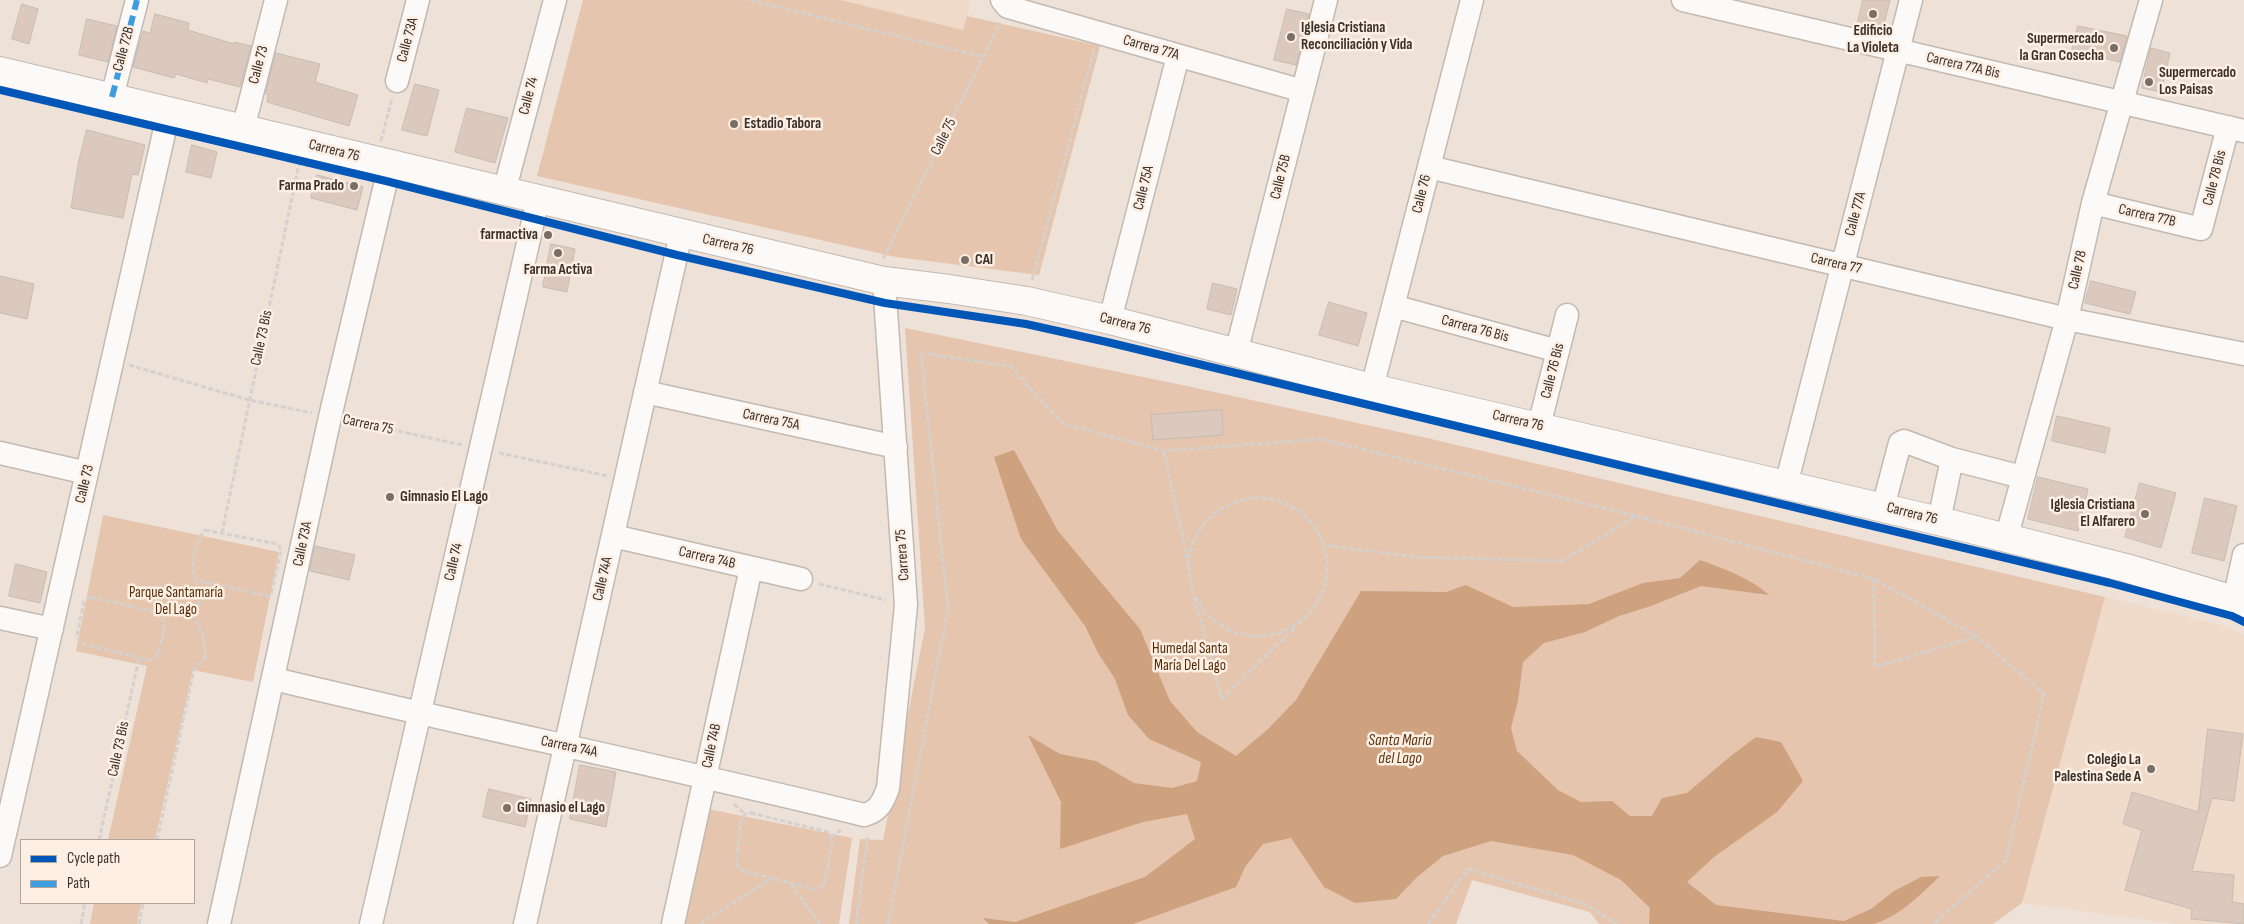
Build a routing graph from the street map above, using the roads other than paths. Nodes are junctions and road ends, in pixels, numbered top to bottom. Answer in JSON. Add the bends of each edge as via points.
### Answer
{"nodes":[{"id":1,"x":137,"y":0,"type":"edge"},
{"id":2,"x":276,"y":0,"type":"edge"},
{"id":3,"x":418,"y":0,"type":"edge"},
{"id":4,"x":555,"y":0,"type":"edge"},
{"id":5,"x":1326,"y":0,"type":"edge"},
{"id":6,"x":1472,"y":0,"type":"edge"},
{"id":7,"x":1683,"y":0,"type":"edge"},
{"id":8,"x":1911,"y":0,"type":"edge"},
{"id":9,"x":2151,"y":0,"type":"edge"},
{"id":10,"x":1004,"y":2,"type":"edge"},
{"id":11,"x":1898,"y":52,"type":"junction"},
{"id":12,"x":1178,"y":56,"type":"junction"},
{"id":13,"x":1,"y":76,"type":"edge"},
{"id":14,"x":397,"y":81,"type":"road end"},
{"id":15,"x":1303,"y":91,"type":"junction"},
{"id":16,"x":112,"y":97,"type":"junction"},
{"id":17,"x":2123,"y":103,"type":"junction"},
{"id":18,"x":169,"y":111,"type":"junction"},
{"id":19,"x":243,"y":129,"type":"junction"},
{"id":20,"x":2236,"y":129,"type":"edge"},
{"id":21,"x":385,"y":156,"type":"junction"},
{"id":22,"x":1429,"y":167,"type":"junction"},
{"id":23,"x":504,"y":192,"type":"junction"},
{"id":24,"x":538,"y":200,"type":"junction"},
{"id":25,"x":2093,"y":203,"type":"junction"},
{"id":26,"x":2202,"y":229,"type":"joint"},
{"id":27,"x":681,"y":234,"type":"junction"},
{"id":28,"x":1842,"y":266,"type":"junction"},
{"id":29,"x":882,"y":274,"type":"junction"},
{"id":30,"x":1393,"y":306,"type":"junction"},
{"id":31,"x":1567,"y":315,"type":"dead end"},
{"id":32,"x":2067,"y":319,"type":"junction"},
{"id":33,"x":1110,"y":320,"type":"junction"},
{"id":34,"x":1558,"y":351,"type":"junction"},
{"id":35,"x":1236,"y":353,"type":"junction"},
{"id":36,"x":2244,"y":354,"type":"edge"},
{"id":37,"x":1372,"y":388,"type":"junction"},
{"id":38,"x":645,"y":392,"type":"junction"},
{"id":39,"x":1539,"y":426,"type":"junction"},
{"id":40,"x":896,"y":447,"type":"junction"},
{"id":41,"x":0,"y":453,"type":"edge"},
{"id":42,"x":1952,"y":459,"type":"junction"},
{"id":43,"x":87,"y":473,"type":"junction"},
{"id":44,"x":2022,"y":477,"type":"junction"},
{"id":45,"x":1786,"y":485,"type":"junction"},
{"id":46,"x":1882,"y":507,"type":"junction"},
{"id":47,"x":1940,"y":521,"type":"junction"},
{"id":48,"x":613,"y":536,"type":"junction"},
{"id":49,"x":2006,"y":539,"type":"junction"},
{"id":50,"x":2244,"y":555,"type":"edge"},
{"id":51,"x":751,"y":568,"type":"junction"},
{"id":52,"x":801,"y":579,"type":"road end"},
{"id":53,"x":2239,"y":601,"type":"edge"},
{"id":54,"x":0,"y":618,"type":"edge"},
{"id":55,"x":52,"y":629,"type":"junction"},
{"id":56,"x":274,"y":678,"type":"junction"},
{"id":57,"x":419,"y":713,"type":"junction"},
{"id":58,"x":565,"y":746,"type":"junction"},
{"id":59,"x":706,"y":776,"type":"junction"},
{"id":60,"x":867,"y":814,"type":"joint"},
{"id":61,"x":0,"y":856,"type":"edge"},
{"id":62,"x":220,"y":924,"type":"edge"},
{"id":63,"x":371,"y":924,"type":"edge"},
{"id":64,"x":524,"y":924,"type":"edge"},
{"id":65,"x":674,"y":924,"type":"edge"}],
"edges":[{"from":1,"to":16,"type":"street","name":"Calle 72B"},
{"from":2,"to":19,"type":"street","name":"Calle 73"},
{"from":3,"to":14,"type":"street","name":"Calle 73A"},
{"from":4,"to":23,"type":"street","name":"Calle 74"},
{"from":5,"to":15,"type":"street","name":"Calle 75B"},
{"from":6,"to":22,"type":"street","name":"Calle 76"},
{"from":7,"to":11,"type":"street","name":"Carrera 77A Bis"},
{"from":8,"to":11,"type":"street","name":"Calle 77A"},
{"from":9,"to":17,"type":"street","name":"Calle 78"},
{"from":10,"to":12,"type":"street","name":"Carrera 77A"},
{"from":11,"to":17,"type":"street","name":"Carrera 77A Bis"},
{"from":11,"to":28,"type":"street","name":"Calle 77A"},
{"from":12,"to":15,"type":"street","name":"Carrera 77A"},
{"from":12,"to":33,"type":"street","name":"Calle 75A"},
{"from":13,"to":16,"type":"main road","name":"Carrera 76"},
{"from":15,"to":35,"type":"street","name":"Calle 75B"},
{"from":16,"to":18,"type":"main road","name":"Carrera 76"},
{"from":17,"to":20,"type":"street","name":"Carrera 77A Bis"},
{"from":17,"to":25,"type":"street","name":"Calle 78"},
{"from":18,"to":19,"type":"main road","name":"Carrera 76"},
{"from":18,"to":43,"type":"street","name":"Calle 73"},
{"from":19,"to":21,"type":"main road","name":"Carrera 76"},
{"from":20,"to":26,"type":"street","name":"Calle 78 Bis"},
{"from":21,"to":23,"type":"main road","name":"Carrera 76"},
{"from":21,"to":56,"type":"street","name":"Calle 73A"},
{"from":22,"to":28,"type":"street","name":"Carrera 77"},
{"from":22,"to":30,"type":"street","name":"Calle 76"},
{"from":23,"to":24,"type":"main road","name":"Carrera 76"},
{"from":24,"to":27,"type":"main road","name":"Carrera 76"},
{"from":24,"to":57,"type":"street","name":"Calle 74"},
{"from":25,"to":26,"type":"street","name":"Carrera 77B"},
{"from":25,"to":32,"type":"street","name":"Calle 78"},
{"from":27,"to":29,"type":"main road","name":"Carrera 76"},
{"from":27,"to":38,"type":"street","name":"Calle 74A"},
{"from":28,"to":32,"type":"street","name":"Carrera 77"},
{"from":28,"to":45,"type":"street","name":"Calle 77A"},
{"from":29,"to":33,"type":"main road","name":"Carrera 76"},
{"from":29,"to":40,"type":"street","name":"Carrera 75"},
{"from":30,"to":34,"type":"street","name":"Carrera 76 Bis"},
{"from":30,"to":37,"type":"street","name":"Calle 76"},
{"from":31,"to":34,"type":"street","name":"Calle 76 Bis"},
{"from":32,"to":36,"type":"street","name":"Carrera 77"},
{"from":32,"to":44,"type":"street","name":"Calle 78"},
{"from":33,"to":35,"type":"main road","name":"Carrera 76"},
{"from":34,"to":39,"type":"street","name":"Calle 76 Bis"},
{"from":35,"to":37,"type":"main road","name":"Carrera 76"},
{"from":37,"to":39,"type":"main road","name":"Carrera 76"},
{"from":38,"to":40,"type":"street","name":"Carrera 75A"},
{"from":38,"to":48,"type":"street","name":"Calle 74A"},
{"from":39,"to":45,"type":"main road","name":"Carrera 76"},
{"from":40,"to":60,"type":"street","name":"Carrera 75","via":[[906,605],[888,788],[883,803]]},
{"from":41,"to":43,"type":"street"},
{"from":42,"to":44,"type":"street"},
{"from":42,"to":46,"type":"street","via":[[1902,441]]},
{"from":42,"to":47,"type":"street"},
{"from":43,"to":55,"type":"street","name":"Calle 73"},
{"from":44,"to":49,"type":"street","name":"Calle 78"},
{"from":45,"to":46,"type":"main road","name":"Carrera 76"},
{"from":46,"to":47,"type":"main road","name":"Carrera 76"},
{"from":47,"to":49,"type":"main road","name":"Carrera 76"},
{"from":48,"to":51,"type":"street","name":"Carrera 74B"},
{"from":48,"to":58,"type":"street","name":"Calle 74A"},
{"from":49,"to":53,"type":"main road","name":"Carrera 76","via":[[2126,568]]},
{"from":50,"to":53,"type":"street"},
{"from":51,"to":52,"type":"street","name":"Carrera 74B"},
{"from":51,"to":59,"type":"street","name":"Calle 74B"},
{"from":54,"to":55,"type":"street"},
{"from":55,"to":61,"type":"street","name":"Calle 73"},
{"from":56,"to":57,"type":"street","name":"Carrera 74A"},
{"from":56,"to":62,"type":"street","name":"Calle 73A"},
{"from":57,"to":58,"type":"street","name":"Carrera 74A"},
{"from":57,"to":63,"type":"street","name":"Calle 74"},
{"from":58,"to":59,"type":"street","name":"Carrera 74A"},
{"from":58,"to":64,"type":"street","name":"Calle 74A"},
{"from":59,"to":60,"type":"street","name":"Carrera 74A"},
{"from":59,"to":65,"type":"street","name":"Calle 74B"}]}
